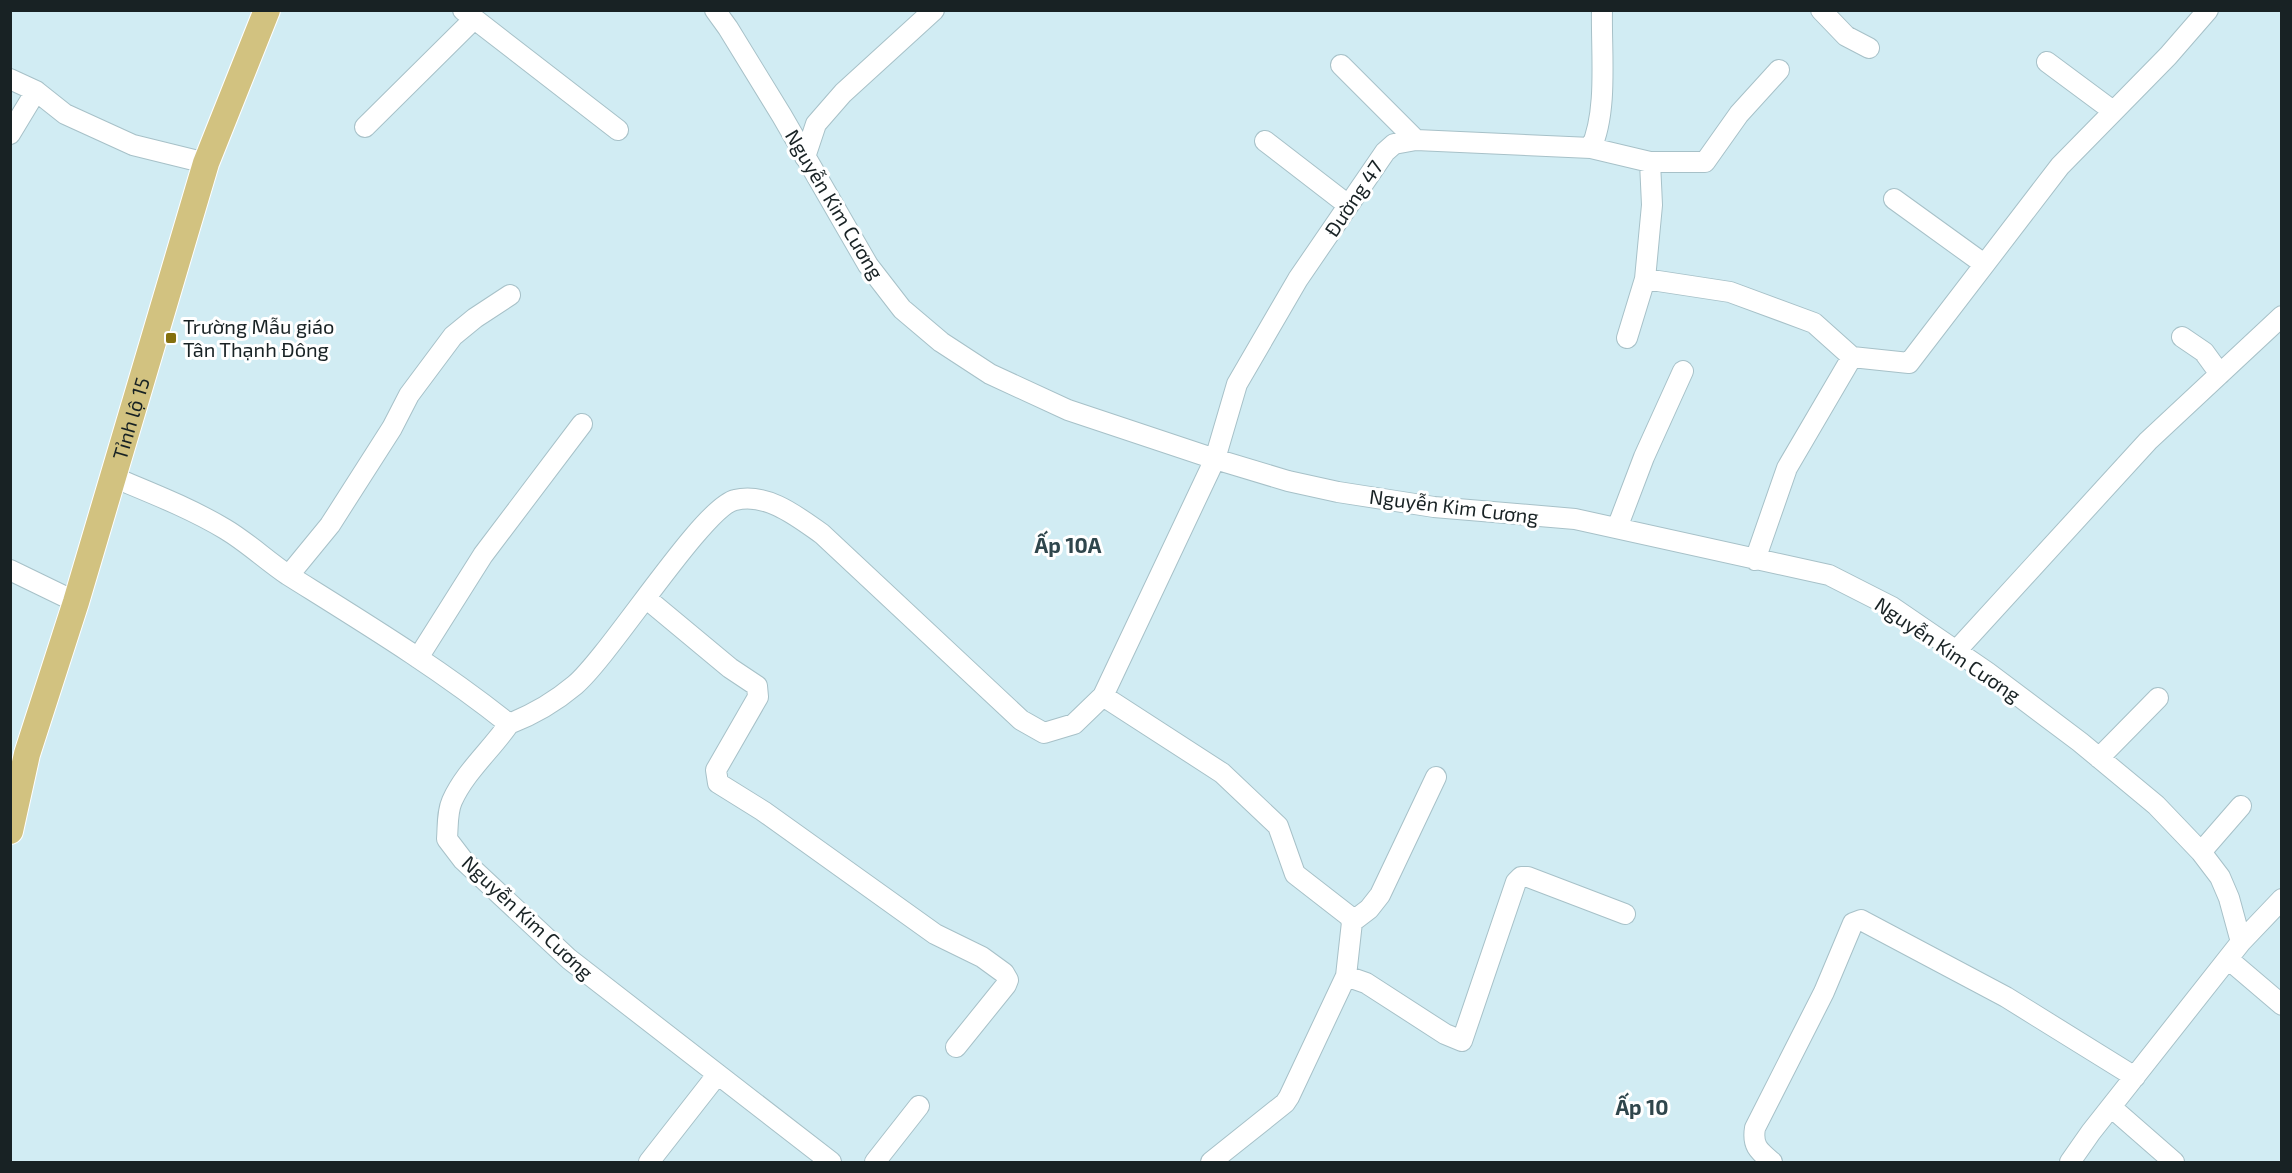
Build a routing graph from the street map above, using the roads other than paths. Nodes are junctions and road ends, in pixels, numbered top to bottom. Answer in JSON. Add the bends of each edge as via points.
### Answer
{"nodes":[{"id":1,"x":267,"y":10,"type":"edge"},
{"id":2,"x":715,"y":10,"type":"edge"},
{"id":3,"x":934,"y":10,"type":"edge"},
{"id":4,"x":1602,"y":10,"type":"edge"},
{"id":5,"x":1821,"y":10,"type":"edge"},
{"id":6,"x":2208,"y":10,"type":"edge"},
{"id":7,"x":468,"y":15,"type":"edge"},
{"id":8,"x":1869,"y":48,"type":"dead end"},
{"id":9,"x":2047,"y":62,"type":"dead end"},
{"id":10,"x":1341,"y":65,"type":"dead end"},
{"id":11,"x":1779,"y":70,"type":"dead end"},
{"id":12,"x":10,"y":79,"type":"edge"},
{"id":13,"x":36,"y":91,"type":"junction"},
{"id":14,"x":2113,"y":111,"type":"junction"},
{"id":15,"x":365,"y":127,"type":"dead end"},
{"id":16,"x":618,"y":130,"type":"dead end"},
{"id":17,"x":10,"y":134,"type":"edge"},
{"id":18,"x":1416,"y":140,"type":"junction"},
{"id":19,"x":1265,"y":141,"type":"dead end"},
{"id":20,"x":1591,"y":148,"type":"junction"},
{"id":21,"x":805,"y":157,"type":"junction"},
{"id":22,"x":1650,"y":162,"type":"junction"},
{"id":23,"x":206,"y":163,"type":"junction"},
{"id":24,"x":1894,"y":200,"type":"dead end"},
{"id":25,"x":1348,"y":205,"type":"junction"},
{"id":26,"x":1984,"y":264,"type":"junction"},
{"id":27,"x":1645,"y":279,"type":"junction"},
{"id":28,"x":510,"y":295,"type":"dead end"},
{"id":29,"x":2282,"y":316,"type":"edge"},
{"id":30,"x":2182,"y":337,"type":"dead end"},
{"id":31,"x":1627,"y":338,"type":"dead end"},
{"id":32,"x":1852,"y":357,"type":"junction"},
{"id":33,"x":1683,"y":371,"type":"dead end"},
{"id":34,"x":2220,"y":374,"type":"junction"},
{"id":35,"x":582,"y":424,"type":"dead end"},
{"id":36,"x":1215,"y":459,"type":"junction"},
{"id":37,"x":113,"y":477,"type":"junction"},
{"id":38,"x":1617,"y":528,"type":"junction"},
{"id":39,"x":1755,"y":560,"type":"junction"},
{"id":40,"x":10,"y":570,"type":"edge"},
{"id":41,"x":289,"y":575,"type":"junction"},
{"id":42,"x":647,"y":599,"type":"junction"},
{"id":43,"x":76,"y":602,"type":"junction"},
{"id":44,"x":1956,"y":651,"type":"junction"},
{"id":45,"x":418,"y":658,"type":"junction"},
{"id":46,"x":1103,"y":696,"type":"junction"},
{"id":47,"x":2158,"y":698,"type":"dead end"},
{"id":48,"x":508,"y":724,"type":"junction"},
{"id":49,"x":2099,"y":758,"type":"junction"},
{"id":50,"x":1436,"y":777,"type":"dead end"},
{"id":51,"x":2241,"y":806,"type":"dead end"},
{"id":52,"x":10,"y":831,"type":"edge"},
{"id":53,"x":2201,"y":852,"type":"junction"},
{"id":54,"x":2282,"y":899,"type":"edge"},
{"id":55,"x":1625,"y":914,"type":"dead end"},
{"id":56,"x":1352,"y":922,"type":"junction"},
{"id":57,"x":2241,"y":942,"type":"junction"},
{"id":58,"x":2228,"y":958,"type":"junction"},
{"id":59,"x":1346,"y":976,"type":"junction"},
{"id":60,"x":2282,"y":1005,"type":"edge"},
{"id":61,"x":956,"y":1047,"type":"dead end"},
{"id":62,"x":717,"y":1075,"type":"junction"},
{"id":63,"x":2135,"y":1077,"type":"junction"},
{"id":64,"x":919,"y":1106,"type":"dead end"},
{"id":65,"x":2111,"y":1107,"type":"junction"},
{"id":66,"x":650,"y":1162,"type":"edge"},
{"id":67,"x":831,"y":1162,"type":"edge"},
{"id":68,"x":875,"y":1162,"type":"edge"},
{"id":69,"x":1210,"y":1162,"type":"edge"},
{"id":70,"x":1772,"y":1162,"type":"edge"},
{"id":71,"x":2070,"y":1162,"type":"edge"},
{"id":72,"x":2174,"y":1162,"type":"edge"}],
"edges":[{"from":1,"to":23,"type":"main road","name":"Tỉnh lộ 15"},
{"from":2,"to":21,"type":"street","name":"Nguyễn Kim Cương"},
{"from":3,"to":21,"type":"street","via":[[823,116],[816,124]]},
{"from":4,"to":20,"type":"street","via":[[1601,114]]},
{"from":5,"to":8,"type":"street","via":[[1846,36]]},
{"from":6,"to":14,"type":"street","via":[[2168,57]]},
{"from":7,"to":15,"type":"street"},
{"from":7,"to":16,"type":"street"},
{"from":9,"to":14,"type":"street"},
{"from":10,"to":18,"type":"street"},
{"from":11,"to":22,"type":"street","name":"Đường 47","via":[[1739,114],[1705,162]]},
{"from":12,"to":13,"type":"street"},
{"from":13,"to":17,"type":"street"},
{"from":13,"to":23,"type":"street","via":[[64,114],[133,145]]},
{"from":14,"to":26,"type":"street","via":[[2060,166]]},
{"from":18,"to":20,"type":"street","name":"Đường 47"},
{"from":18,"to":25,"type":"street","name":"Đường 47","via":[[1394,144],[1385,152]]},
{"from":19,"to":25,"type":"street"},
{"from":20,"to":22,"type":"street","name":"Đường 47"},
{"from":21,"to":36,"type":"street","name":"Nguyễn Kim Cương","via":[[868,265],[902,309],[941,342],[990,374],[1068,410]]},
{"from":22,"to":27,"type":"street","via":[[1652,205]]},
{"from":23,"to":37,"type":"main road","name":"Tỉnh lộ 15"},
{"from":24,"to":26,"type":"street"},
{"from":25,"to":36,"type":"street","name":"Đường 47","via":[[1298,279],[1238,384]]},
{"from":26,"to":32,"type":"street","via":[[1909,363]]},
{"from":27,"to":31,"type":"street"},
{"from":27,"to":32,"type":"street","via":[[1730,292],[1814,323]]},
{"from":28,"to":41,"type":"street","via":[[453,336],[409,395],[330,525]]},
{"from":29,"to":34,"type":"street"},
{"from":30,"to":34,"type":"street","via":[[2204,352]]},
{"from":32,"to":39,"type":"street","via":[[1786,468]]},
{"from":33,"to":38,"type":"street"},
{"from":34,"to":44,"type":"street","via":[[2148,441]]},
{"from":35,"to":45,"type":"street","via":[[483,555]]},
{"from":36,"to":38,"type":"street","name":"Nguyễn Kim Cương","via":[[1338,492],[1434,507],[1575,519]]},
{"from":36,"to":46,"type":"street","name":"Đường 47"},
{"from":37,"to":41,"type":"street","via":[[226,530]]},
{"from":37,"to":43,"type":"main road","name":"Tỉnh lộ 15"},
{"from":38,"to":39,"type":"street","name":"Nguyễn Kim Cương"},
{"from":39,"to":44,"type":"street","name":"Nguyễn Kim Cương","via":[[1829,575],[1892,608]]},
{"from":40,"to":43,"type":"street"},
{"from":41,"to":45,"type":"street"},
{"from":42,"to":46,"type":"street","via":[[715,513],[734,500],[756,499],[788,510],[822,534],[1021,720],[1036,729],[1044,733],[1074,724]]},
{"from":42,"to":48,"type":"street","via":[[576,685],[528,717]]},
{"from":42,"to":61,"type":"street","via":[[759,690],[716,770],[718,783],[935,934],[982,957],[1004,973],[1006,985]]},
{"from":43,"to":52,"type":"main road","name":"Tỉnh lộ 15","via":[[27,754]]},
{"from":44,"to":49,"type":"street","name":"Nguyễn Kim Cương"},
{"from":45,"to":48,"type":"street"},
{"from":46,"to":56,"type":"street","via":[[1222,773],[1278,825],[1295,874]]},
{"from":47,"to":49,"type":"street"},
{"from":48,"to":62,"type":"street","name":"Nguyễn Kim Cương","via":[[452,802],[447,838],[463,860],[569,959]]},
{"from":49,"to":53,"type":"street","name":"Nguyễn Kim Cương","via":[[2156,805]]},
{"from":50,"to":56,"type":"street","via":[[1380,895]]},
{"from":51,"to":53,"type":"street"},
{"from":53,"to":57,"type":"street","name":"Nguyễn Kim Cương","via":[[2220,877]]},
{"from":54,"to":57,"type":"street"},
{"from":55,"to":59,"type":"street","via":[[1521,877],[1516,882],[1462,1041],[1366,983]]},
{"from":56,"to":59,"type":"street"},
{"from":57,"to":58,"type":"street"},
{"from":58,"to":60,"type":"street"},
{"from":58,"to":63,"type":"street"},
{"from":59,"to":69,"type":"street","via":[[1285,1103]]},
{"from":62,"to":66,"type":"street"},
{"from":62,"to":67,"type":"street","name":"Nguyễn Kim Cương"},
{"from":63,"to":65,"type":"street"},
{"from":63,"to":70,"type":"street","via":[[2006,997],[1861,920],[1853,923],[1824,992],[1755,1128],[1753,1140],[1757,1149]]},
{"from":64,"to":68,"type":"street"},
{"from":65,"to":71,"type":"street"},
{"from":65,"to":72,"type":"street"}]}
